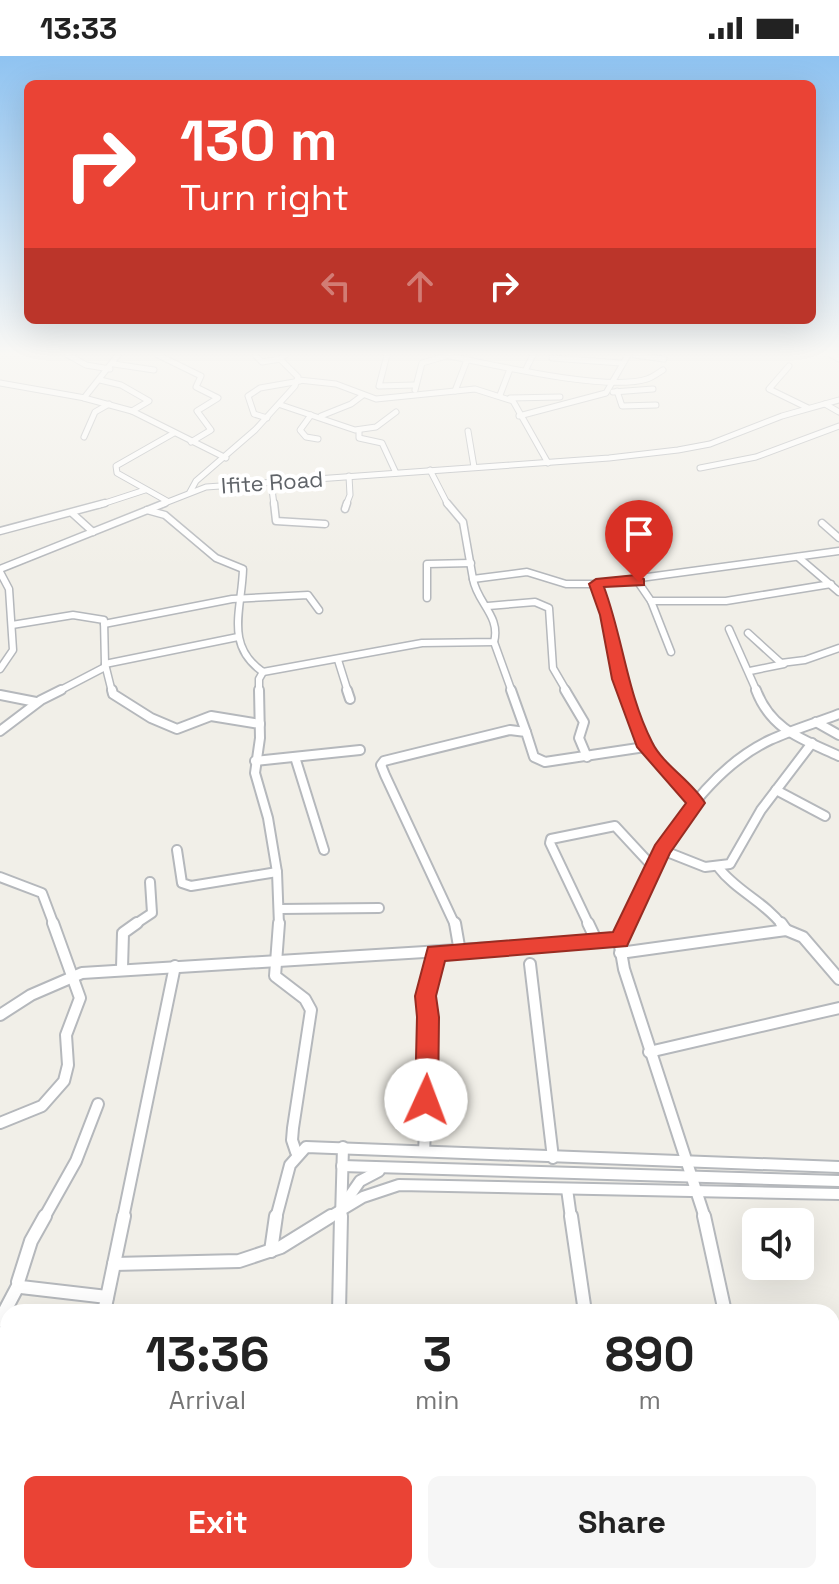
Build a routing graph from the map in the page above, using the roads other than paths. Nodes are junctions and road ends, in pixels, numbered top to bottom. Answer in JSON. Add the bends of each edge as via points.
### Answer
{"nodes":[{"id":1,"x":89,"y":426,"type":"edge"},
{"id":2,"x":161,"y":426,"type":"edge"},
{"id":3,"x":207,"y":426,"type":"edge"},
{"id":4,"x":258,"y":426,"type":"edge"},
{"id":5,"x":303,"y":426,"type":"edge"},
{"id":6,"x":348,"y":426,"type":"edge"},
{"id":7,"x":374,"y":426,"type":"edge"},
{"id":8,"x":525,"y":426,"type":"edge"},
{"id":9,"x":755,"y":426,"type":"edge"},
{"id":10,"x":839,"y":426,"type":"edge"},
{"id":11,"x":359,"y":430,"type":"junction"},
{"id":12,"x":468,"y":431,"type":"dead end"},
{"id":13,"x":174,"y":433,"type":"junction"},
{"id":14,"x":84,"y":437,"type":"dead end"},
{"id":15,"x":318,"y":439,"type":"dead end"},
{"id":16,"x":191,"y":442,"type":"junction"},
{"id":17,"x":226,"y":458,"type":"junction"},
{"id":18,"x":548,"y":463,"type":"junction"},
{"id":19,"x":474,"y":467,"type":"junction"},
{"id":20,"x":700,"y":468,"type":"dead end"},
{"id":21,"x":430,"y":470,"type":"junction"},
{"id":22,"x":396,"y":473,"type":"junction"},
{"id":23,"x":349,"y":476,"type":"junction"},
{"id":24,"x":271,"y":481,"type":"junction"},
{"id":25,"x":145,"y":490,"type":"junction"},
{"id":26,"x":190,"y":492,"type":"junction"},
{"id":27,"x":167,"y":501,"type":"junction"},
{"id":28,"x":345,"y":509,"type":"dead end"},
{"id":29,"x":146,"y":510,"type":"junction"},
{"id":30,"x":72,"y":513,"type":"junction"},
{"id":31,"x":822,"y":523,"type":"dead end"},
{"id":32,"x":325,"y":524,"type":"dead end"},
{"id":33,"x":0,"y":531,"type":"edge"},
{"id":34,"x":93,"y":532,"type":"junction"},
{"id":35,"x":839,"y":538,"type":"edge"},
{"id":36,"x":839,"y":551,"type":"edge"},
{"id":37,"x":797,"y":557,"type":"junction"},
{"id":38,"x":471,"y":563,"type":"junction"},
{"id":39,"x":0,"y":571,"type":"edge"},
{"id":40,"x":473,"y":579,"type":"junction"},
{"id":41,"x":636,"y":579,"type":"junction"},
{"id":42,"x":596,"y":584,"type":"junction"},
{"id":43,"x":831,"y":584,"type":"junction"},
{"id":44,"x":839,"y":592,"type":"edge"},
{"id":45,"x":240,"y":598,"type":"junction"},
{"id":46,"x":427,"y":598,"type":"dead end"},
{"id":47,"x":651,"y":601,"type":"junction"},
{"id":48,"x":488,"y":606,"type":"junction"},
{"id":49,"x":319,"y":610,"type":"dead end"},
{"id":50,"x":104,"y":624,"type":"junction"},
{"id":51,"x":12,"y":625,"type":"junction"},
{"id":52,"x":729,"y":629,"type":"dead end"},
{"id":53,"x":748,"y":633,"type":"dead end"},
{"id":54,"x":238,"y":637,"type":"junction"},
{"id":55,"x":494,"y":642,"type":"junction"},
{"id":56,"x":839,"y":648,"type":"edge"},
{"id":57,"x":671,"y":652,"type":"dead end"},
{"id":58,"x":338,"y":660,"type":"junction"},
{"id":59,"x":786,"y":663,"type":"junction"},
{"id":60,"x":105,"y":666,"type":"junction"},
{"id":61,"x":0,"y":669,"type":"edge"},
{"id":62,"x":750,"y":671,"type":"junction"},
{"id":63,"x":263,"y":672,"type":"junction"},
{"id":64,"x":0,"y":695,"type":"edge"},
{"id":65,"x":350,"y":699,"type":"dead end"},
{"id":66,"x":36,"y":702,"type":"junction"},
{"id":67,"x":839,"y":714,"type":"edge"},
{"id":68,"x":816,"y":722,"type":"junction"},
{"id":69,"x":260,"y":724,"type":"junction"},
{"id":70,"x":0,"y":731,"type":"edge"},
{"id":71,"x":526,"y":732,"type":"junction"},
{"id":72,"x":788,"y":732,"type":"junction"},
{"id":73,"x":839,"y":735,"type":"edge"},
{"id":74,"x":812,"y":743,"type":"junction"},
{"id":75,"x":645,"y":747,"type":"junction"},
{"id":76,"x":360,"y":750,"type":"dead end"},
{"id":77,"x":839,"y":756,"type":"edge"},
{"id":78,"x":295,"y":757,"type":"junction"},
{"id":79,"x":587,"y":757,"type":"junction"},
{"id":80,"x":255,"y":761,"type":"junction"},
{"id":81,"x":776,"y":790,"type":"junction"},
{"id":82,"x":696,"y":803,"type":"junction"},
{"id":83,"x":825,"y":816,"type":"dead end"},
{"id":84,"x":177,"y":850,"type":"dead end"},
{"id":85,"x":324,"y":850,"type":"dead end"},
{"id":86,"x":662,"y":850,"type":"junction"},
{"id":87,"x":653,"y":867,"type":"junction"},
{"id":88,"x":718,"y":867,"type":"junction"},
{"id":89,"x":277,"y":872,"type":"junction"},
{"id":90,"x":0,"y":877,"type":"edge"},
{"id":91,"x":150,"y":882,"type":"dead end"},
{"id":92,"x":379,"y":908,"type":"dead end"},
{"id":93,"x":280,"y":909,"type":"junction"},
{"id":94,"x":786,"y":930,"type":"junction"},
{"id":95,"x":619,"y":940,"type":"junction"},
{"id":96,"x":597,"y":942,"type":"junction"},
{"id":97,"x":460,"y":952,"type":"junction"},
{"id":98,"x":436,"y":953,"type":"junction"},
{"id":99,"x":620,"y":953,"type":"junction"},
{"id":100,"x":276,"y":959,"type":"junction"},
{"id":101,"x":530,"y":964,"type":"dead end"},
{"id":102,"x":175,"y":966,"type":"junction"},
{"id":103,"x":122,"y":968,"type":"junction"},
{"id":104,"x":72,"y":976,"type":"junction"},
{"id":105,"x":839,"y":979,"type":"edge"},
{"id":106,"x":839,"y":1008,"type":"edge"},
{"id":107,"x":0,"y":1015,"type":"edge"},
{"id":108,"x":649,"y":1052,"type":"junction"},
{"id":109,"x":98,"y":1104,"type":"dead end"},
{"id":110,"x":0,"y":1123,"type":"edge"},
{"id":111,"x":343,"y":1147,"type":"junction"},
{"id":112,"x":424,"y":1151,"type":"junction"},
{"id":113,"x":296,"y":1152,"type":"junction"},
{"id":114,"x":553,"y":1158,"type":"junction"},
{"id":115,"x":686,"y":1162,"type":"junction"},
{"id":116,"x":342,"y":1166,"type":"junction"},
{"id":117,"x":839,"y":1167,"type":"edge"},
{"id":118,"x":386,"y":1168,"type":"junction"},
{"id":119,"x":692,"y":1178,"type":"junction"},
{"id":120,"x":839,"y":1181,"type":"edge"},
{"id":121,"x":567,"y":1189,"type":"junction"},
{"id":122,"x":696,"y":1191,"type":"junction"},
{"id":123,"x":839,"y":1194,"type":"edge"},
{"id":124,"x":340,"y":1211,"type":"junction"},
{"id":125,"x":271,"y":1251,"type":"junction"},
{"id":126,"x":114,"y":1264,"type":"junction"},
{"id":127,"x":19,"y":1284,"type":"junction"},
{"id":128,"x":107,"y":1297,"type":"junction"},
{"id":129,"x":8,"y":1304,"type":"edge"},
{"id":130,"x":106,"y":1304,"type":"edge"},
{"id":131,"x":339,"y":1304,"type":"edge"},
{"id":132,"x":584,"y":1304,"type":"edge"},
{"id":133,"x":723,"y":1304,"type":"edge"}],
"edges":[{"from":1,"to":14,"type":"street"},
{"from":2,"to":13,"type":"street"},
{"from":3,"to":16,"type":"street","via":[[211,430]]},
{"from":4,"to":17,"type":"street"},
{"from":5,"to":15,"type":"street","via":[[306,437]]},
{"from":6,"to":11,"type":"street"},
{"from":7,"to":11,"type":"street"},
{"from":8,"to":18,"type":"street"},
{"from":9,"to":18,"type":"street","name":"Ifite Road","via":[[695,447]]},
{"from":10,"to":20,"type":"street","via":[[756,457]]},
{"from":11,"to":22,"type":"street","via":[[360,439],[382,443]]},
{"from":12,"to":19,"type":"street"},
{"from":13,"to":16,"type":"street"},
{"from":13,"to":25,"type":"street","via":[[116,466],[117,473]]},
{"from":16,"to":17,"type":"street"},
{"from":17,"to":26,"type":"street"},
{"from":18,"to":19,"type":"street","name":"Ifite Road"},
{"from":19,"to":21,"type":"street","name":"Ifite Road"},
{"from":21,"to":22,"type":"street","name":"Ifite Road"},
{"from":21,"to":38,"type":"street","via":[[449,508],[463,522]]},
{"from":22,"to":23,"type":"street","name":"Ifite Road"},
{"from":23,"to":24,"type":"street","name":"Ifite Road"},
{"from":23,"to":28,"type":"street"},
{"from":24,"to":26,"type":"street","name":"Ifite Road"},
{"from":24,"to":32,"type":"street","via":[[276,521]]},
{"from":25,"to":27,"type":"street"},
{"from":25,"to":30,"type":"street"},
{"from":26,"to":27,"type":"street","name":"Ifite Road"},
{"from":27,"to":29,"type":"street","name":"Ifite Road"},
{"from":29,"to":34,"type":"street","name":"Ifite Road"},
{"from":29,"to":45,"type":"street","via":[[165,515],[216,558],[242,567]]},
{"from":30,"to":33,"type":"street"},
{"from":30,"to":34,"type":"street"},
{"from":31,"to":35,"type":"street"},
{"from":34,"to":39,"type":"street","name":"Ifite Road"},
{"from":36,"to":37,"type":"street"},
{"from":37,"to":41,"type":"street"},
{"from":37,"to":43,"type":"street"},
{"from":38,"to":40,"type":"street"},
{"from":38,"to":46,"type":"street","via":[[427,564]]},
{"from":39,"to":51,"type":"street","via":[[9,589]]},
{"from":40,"to":42,"type":"street","via":[[527,572],[566,584]]},
{"from":40,"to":48,"type":"street","via":[[477,595]]},
{"from":41,"to":42,"type":"street"},
{"from":41,"to":47,"type":"street"},
{"from":42,"to":75,"type":"street","via":[[620,679]]},
{"from":43,"to":44,"type":"street"},
{"from":43,"to":47,"type":"street","via":[[726,601]]},
{"from":45,"to":49,"type":"street","via":[[302,594]]},
{"from":45,"to":50,"type":"street"},
{"from":45,"to":54,"type":"street"},
{"from":47,"to":57,"type":"street"},
{"from":48,"to":55,"type":"street","via":[[497,628]]},
{"from":48,"to":79,"type":"street","via":[[526,602],[549,608],[553,668],[584,722],[579,738]]},
{"from":50,"to":51,"type":"street","via":[[103,618],[88,614]]},
{"from":50,"to":60,"type":"street"},
{"from":51,"to":61,"type":"street","via":[[13,650]]},
{"from":52,"to":62,"type":"street"},
{"from":53,"to":59,"type":"street","via":[[774,659]]},
{"from":54,"to":60,"type":"street"},
{"from":54,"to":63,"type":"street","via":[[243,655]]},
{"from":55,"to":58,"type":"street","via":[[422,643]]},
{"from":55,"to":71,"type":"street"},
{"from":56,"to":59,"type":"street"},
{"from":58,"to":63,"type":"street"},
{"from":58,"to":65,"type":"street"},
{"from":59,"to":62,"type":"street"},
{"from":60,"to":66,"type":"street"},
{"from":60,"to":69,"type":"street","via":[[113,694],[177,729],[211,716]]},
{"from":62,"to":72,"type":"street","via":[[758,701]]},
{"from":63,"to":69,"type":"street"},
{"from":64,"to":66,"type":"street"},
{"from":66,"to":70,"type":"street"},
{"from":67,"to":68,"type":"street"},
{"from":68,"to":72,"type":"street"},
{"from":68,"to":73,"type":"street"},
{"from":69,"to":80,"type":"street"},
{"from":71,"to":79,"type":"street","via":[[538,761]]},
{"from":71,"to":97,"type":"street","via":[[494,732],[381,765],[448,904]]},
{"from":72,"to":74,"type":"street"},
{"from":72,"to":82,"type":"street","via":[[748,753]]},
{"from":74,"to":77,"type":"street"},
{"from":74,"to":81,"type":"street"},
{"from":75,"to":79,"type":"street"},
{"from":75,"to":82,"type":"street"},
{"from":76,"to":78,"type":"street"},
{"from":78,"to":80,"type":"street"},
{"from":78,"to":85,"type":"street"},
{"from":80,"to":89,"type":"street"},
{"from":81,"to":83,"type":"street"},
{"from":81,"to":88,"type":"street","via":[[738,855]]},
{"from":82,"to":86,"type":"street"},
{"from":84,"to":89,"type":"street","via":[[182,883],[191,886]]},
{"from":86,"to":87,"type":"street"},
{"from":86,"to":88,"type":"street","via":[[694,864]]},
{"from":87,"to":95,"type":"street"},
{"from":87,"to":96,"type":"street","via":[[615,826],[551,839]]},
{"from":88,"to":94,"type":"street","via":[[733,886],[767,906]]},
{"from":89,"to":93,"type":"street"},
{"from":90,"to":104,"type":"street","via":[[42,893]]},
{"from":91,"to":103,"type":"street","via":[[152,913],[123,933]]},
{"from":92,"to":93,"type":"street"},
{"from":93,"to":100,"type":"street"},
{"from":94,"to":99,"type":"street"},
{"from":94,"to":105,"type":"street","via":[[803,937]]},
{"from":95,"to":96,"type":"street"},
{"from":95,"to":99,"type":"street"},
{"from":96,"to":97,"type":"street"},
{"from":97,"to":98,"type":"street"},
{"from":98,"to":100,"type":"street"},
{"from":98,"to":112,"type":"street","via":[[426,996]]},
{"from":99,"to":108,"type":"street"},
{"from":100,"to":102,"type":"street"},
{"from":100,"to":113,"type":"street","via":[[277,980],[305,998],[311,1010],[293,1128]]},
{"from":101,"to":114,"type":"street"},
{"from":102,"to":103,"type":"street"},
{"from":102,"to":126,"type":"street"},
{"from":103,"to":104,"type":"street"},
{"from":104,"to":107,"type":"street"},
{"from":104,"to":110,"type":"street","via":[[80,998],[66,1035],[64,1081],[42,1106]]},
{"from":106,"to":108,"type":"street"},
{"from":108,"to":115,"type":"street"},
{"from":109,"to":127,"type":"street","via":[[76,1161],[31,1241]]},
{"from":111,"to":112,"type":"street"},
{"from":111,"to":113,"type":"street"},
{"from":111,"to":116,"type":"street"},
{"from":112,"to":114,"type":"street"},
{"from":113,"to":125,"type":"street","via":[[285,1175]]},
{"from":114,"to":115,"type":"street"},
{"from":115,"to":117,"type":"street"},
{"from":115,"to":119,"type":"street"},
{"from":116,"to":118,"type":"street"},
{"from":116,"to":124,"type":"street"},
{"from":118,"to":119,"type":"street"},
{"from":118,"to":124,"type":"street","via":[[360,1181]]},
{"from":119,"to":120,"type":"street"},
{"from":119,"to":122,"type":"street"},
{"from":121,"to":122,"type":"street"},
{"from":121,"to":124,"type":"street","via":[[399,1185]]},
{"from":121,"to":132,"type":"street"},
{"from":122,"to":123,"type":"street"},
{"from":122,"to":133,"type":"street"},
{"from":124,"to":125,"type":"street"},
{"from":124,"to":131,"type":"street"},
{"from":125,"to":126,"type":"street","via":[[209,1264]]},
{"from":126,"to":128,"type":"street"},
{"from":127,"to":128,"type":"street","via":[[36,1291]]},
{"from":127,"to":129,"type":"street"},
{"from":128,"to":130,"type":"street"}]}
